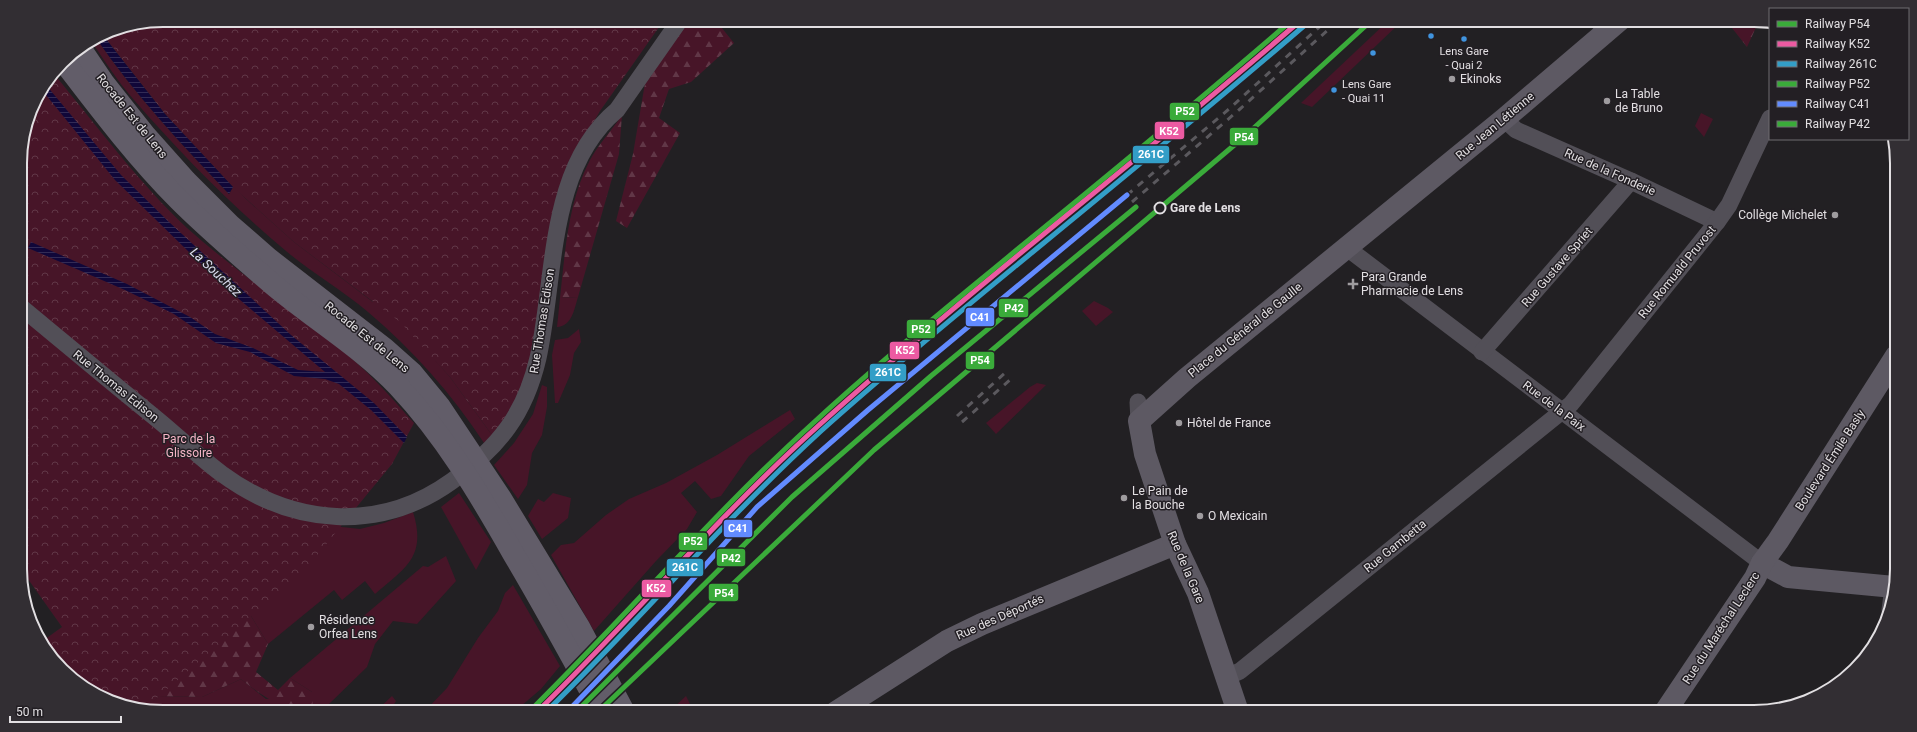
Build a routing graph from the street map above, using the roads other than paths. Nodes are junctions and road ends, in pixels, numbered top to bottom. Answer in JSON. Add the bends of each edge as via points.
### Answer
{"nodes":[{"id":1,"x":675,"y":27,"type":"edge"},
{"id":2,"x":1605,"y":27,"type":"edge"},
{"id":3,"x":84,"y":53,"type":"edge"},
{"id":4,"x":68,"y":66,"type":"edge"},
{"id":5,"x":1504,"y":119,"type":"junction"},
{"id":6,"x":1769,"y":120,"type":"edge"},
{"id":7,"x":1631,"y":181,"type":"junction"},
{"id":8,"x":1717,"y":222,"type":"junction"},
{"id":9,"x":1369,"y":230,"type":"joint"},
{"id":10,"x":1347,"y":248,"type":"junction"},
{"id":11,"x":27,"y":313,"type":"edge"},
{"id":12,"x":1482,"y":352,"type":"junction"},
{"id":13,"x":1890,"y":365,"type":"edge"},
{"id":14,"x":1138,"y":411,"type":"joint"},
{"id":15,"x":1562,"y":412,"type":"junction"},
{"id":16,"x":1175,"y":544,"type":"junction"},
{"id":17,"x":1762,"y":563,"type":"junction"},
{"id":18,"x":1889,"y":587,"type":"edge"},
{"id":19,"x":1226,"y":676,"type":"junction"},
{"id":20,"x":598,"y":705,"type":"edge"},
{"id":21,"x":620,"y":705,"type":"edge"},
{"id":22,"x":847,"y":705,"type":"edge"},
{"id":23,"x":1236,"y":705,"type":"edge"},
{"id":24,"x":1670,"y":705,"type":"edge"}],
"edges":[{"from":1,"to":11,"type":"street","name":"Rue Thomas Edison","via":[[617,110],[604,120],[586,148],[565,196],[554,243],[542,334],[532,379],[519,411],[500,439],[470,468],[440,490],[390,511],[362,517],[338,517],[291,510],[268,501],[222,474]]},
{"from":2,"to":5,"type":"street","name":"Rue Jean Létienne"},
{"from":3,"to":21,"type":"highway","name":"Rocade Est de Lens","via":[[145,135],[230,225],[268,259],[385,349],[412,373],[440,407],[500,497],[579,626]]},
{"from":4,"to":20,"type":"highway","name":"Rocade Est de Lens","via":[[132,148],[178,199],[221,240],[397,385],[424,417],[486,505]]},
{"from":5,"to":7,"type":"street","name":"Rue de la Fonderie","via":[[1516,130]]},
{"from":5,"to":9,"type":"street","name":"Rue Jean Létienne"},
{"from":6,"to":8,"type":"street","name":"Rue Romuald Pruvost","via":[[1729,205]]},
{"from":7,"to":8,"type":"street","name":"Rue de la Fonderie"},
{"from":7,"to":12,"type":"street","name":"Rue Gustave Spriet"},
{"from":8,"to":15,"type":"street","name":"Rue Romuald Pruvost"},
{"from":9,"to":10,"type":"street","name":"Place du Général de Gaulle"},
{"from":10,"to":12,"type":"street","name":"Rue de la Paix"},
{"from":10,"to":14,"type":"street","name":"Place du Général de Gaulle","via":[[1187,378]]},
{"from":12,"to":15,"type":"street","name":"Rue de la Paix"},
{"from":13,"to":17,"type":"street","name":"Boulevard Émile Basly"},
{"from":14,"to":16,"type":"street","name":"Rue de la Gare","via":[[1144,454]]},
{"from":15,"to":17,"type":"street","name":"Rue de la Paix"},
{"from":15,"to":19,"type":"street","name":"Rue Gambetta","via":[[1240,671]]},
{"from":16,"to":19,"type":"street","name":"Rue de la Gare","via":[[1198,593]]},
{"from":16,"to":22,"type":"street","name":"Rue des Déportés","via":[[947,641]]},
{"from":17,"to":18,"type":"street","via":[[1788,577]]},
{"from":17,"to":24,"type":"street","name":"Rue du Maréchal Leclerc","via":[[1755,578]]},
{"from":19,"to":23,"type":"street","name":"Rue de la Gare"}]}
